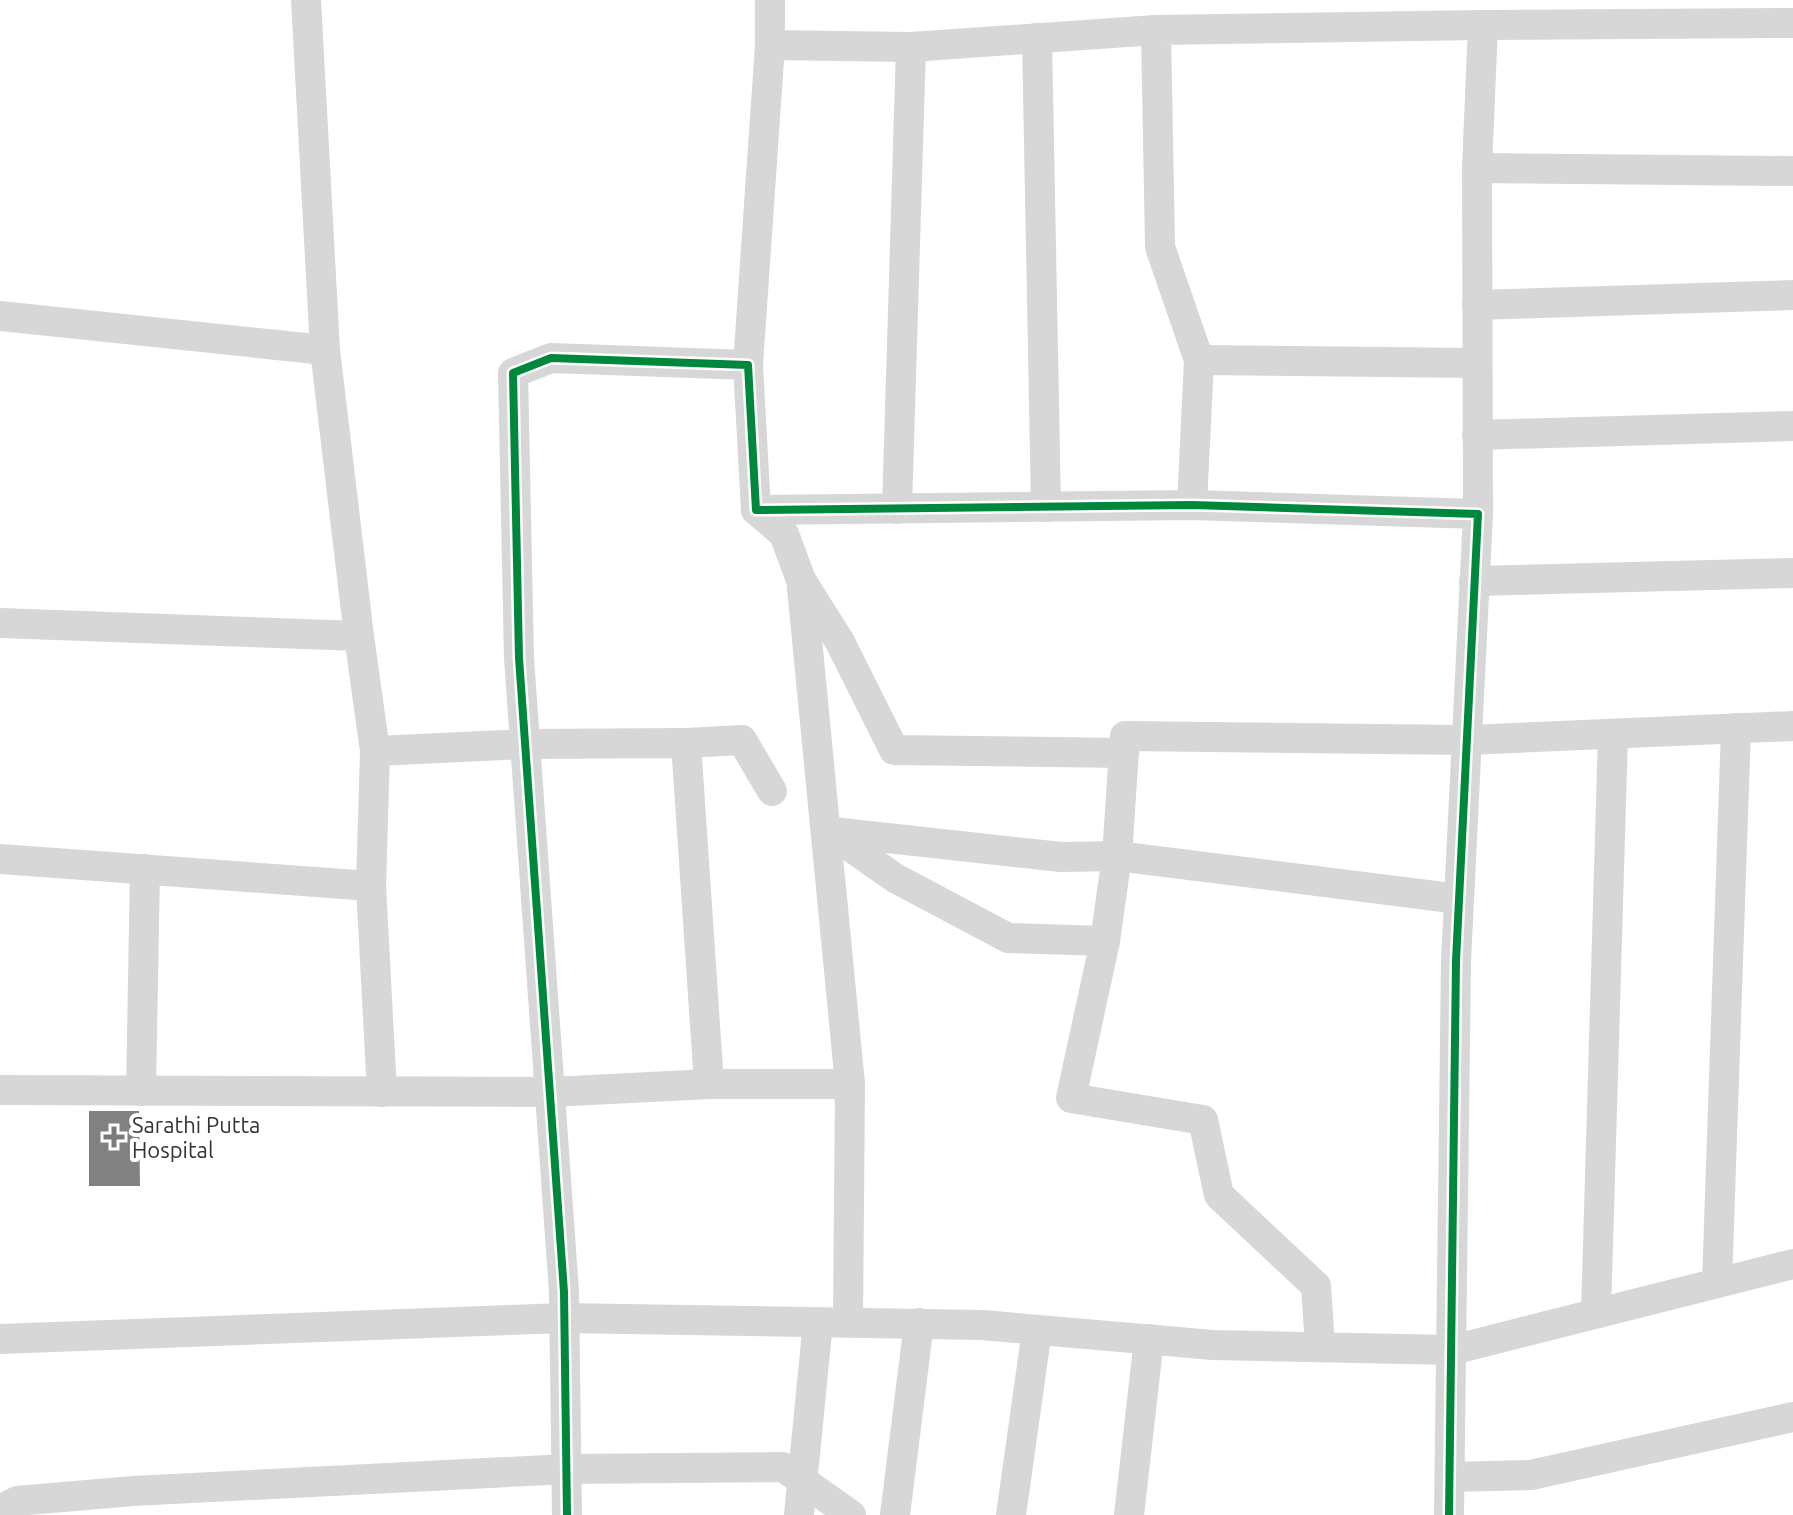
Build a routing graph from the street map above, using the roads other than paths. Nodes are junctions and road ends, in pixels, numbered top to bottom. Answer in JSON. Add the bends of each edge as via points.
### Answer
{"nodes":[{"id":1,"x":306,"y":0,"type":"edge"},
{"id":2,"x":770,"y":0,"type":"edge"},
{"id":3,"x":1311,"y":14,"type":"edge"},
{"id":4,"x":1793,"y":23,"type":"edge"},
{"id":5,"x":1483,"y":25,"type":"junction"},
{"id":6,"x":1156,"y":30,"type":"junction"},
{"id":7,"x":1037,"y":38,"type":"junction"},
{"id":8,"x":770,"y":45,"type":"junction"},
{"id":9,"x":911,"y":47,"type":"junction"},
{"id":10,"x":1477,"y":168,"type":"junction"},
{"id":11,"x":1793,"y":171,"type":"edge"},
{"id":12,"x":1793,"y":295,"type":"edge"},
{"id":13,"x":1477,"y":305,"type":"junction"},
{"id":14,"x":0,"y":316,"type":"edge"},
{"id":15,"x":325,"y":350,"type":"junction"},
{"id":16,"x":1199,"y":360,"type":"junction"},
{"id":17,"x":1475,"y":363,"type":"junction"},
{"id":18,"x":748,"y":365,"type":"junction"},
{"id":19,"x":1793,"y":426,"type":"edge"},
{"id":20,"x":1477,"y":435,"type":"junction"},
{"id":21,"x":1192,"y":505,"type":"junction"},
{"id":22,"x":1046,"y":507,"type":"junction"},
{"id":23,"x":897,"y":509,"type":"junction"},
{"id":24,"x":756,"y":510,"type":"junction"},
{"id":25,"x":1478,"y":514,"type":"junction"},
{"id":26,"x":1793,"y":573,"type":"edge"},
{"id":27,"x":801,"y":580,"type":"junction"},
{"id":28,"x":1474,"y":581,"type":"junction"},
{"id":29,"x":0,"y":623,"type":"edge"},
{"id":30,"x":359,"y":636,"type":"junction"},
{"id":31,"x":1793,"y":726,"type":"edge"},
{"id":32,"x":1736,"y":728,"type":"junction"},
{"id":33,"x":1613,"y":734,"type":"junction"},
{"id":34,"x":1467,"y":740,"type":"junction"},
{"id":35,"x":686,"y":743,"type":"junction"},
{"id":36,"x":526,"y":744,"type":"junction"},
{"id":37,"x":375,"y":751,"type":"junction"},
{"id":38,"x":1124,"y":753,"type":"junction"},
{"id":39,"x":772,"y":791,"type":"dead end"},
{"id":40,"x":828,"y":831,"type":"junction"},
{"id":41,"x":1117,"y":856,"type":"junction"},
{"id":42,"x":0,"y":859,"type":"edge"},
{"id":43,"x":145,"y":869,"type":"junction"},
{"id":44,"x":371,"y":886,"type":"junction"},
{"id":45,"x":1459,"y":899,"type":"junction"},
{"id":46,"x":1105,"y":941,"type":"junction"},
{"id":47,"x":709,"y":1084,"type":"junction"},
{"id":48,"x":850,"y":1084,"type":"junction"},
{"id":49,"x":0,"y":1090,"type":"edge"},
{"id":50,"x":141,"y":1091,"type":"junction"},
{"id":51,"x":382,"y":1092,"type":"junction"},
{"id":52,"x":551,"y":1092,"type":"junction"},
{"id":53,"x":1793,"y":1264,"type":"edge"},
{"id":54,"x":1717,"y":1283,"type":"junction"},
{"id":55,"x":1596,"y":1313,"type":"junction"},
{"id":56,"x":564,"y":1318,"type":"junction"},
{"id":57,"x":833,"y":1322,"type":"junction"},
{"id":58,"x":919,"y":1323,"type":"junction"},
{"id":59,"x":1037,"y":1330,"type":"junction"},
{"id":60,"x":0,"y":1339,"type":"edge"},
{"id":61,"x":1149,"y":1339,"type":"junction"},
{"id":62,"x":1320,"y":1347,"type":"junction"},
{"id":63,"x":1452,"y":1350,"type":"junction"},
{"id":64,"x":1793,"y":1417,"type":"edge"},
{"id":65,"x":567,"y":1469,"type":"junction"},
{"id":66,"x":1450,"y":1477,"type":"junction"},
{"id":67,"x":805,"y":1483,"type":"junction"},
{"id":68,"x":0,"y":1510,"type":"edge"},
{"id":69,"x":567,"y":1515,"type":"edge"},
{"id":70,"x":799,"y":1515,"type":"edge"},
{"id":71,"x":851,"y":1515,"type":"edge"},
{"id":72,"x":895,"y":1515,"type":"edge"},
{"id":73,"x":1011,"y":1515,"type":"edge"},
{"id":74,"x":1129,"y":1515,"type":"edge"},
{"id":75,"x":1449,"y":1515,"type":"edge"}],
"edges":[{"from":1,"to":15,"type":"street"},
{"from":2,"to":8,"type":"street"},
{"from":3,"to":5,"type":"street"},
{"from":3,"to":6,"type":"street"},
{"from":4,"to":5,"type":"street"},
{"from":5,"to":10,"type":"street"},
{"from":6,"to":7,"type":"street"},
{"from":6,"to":16,"type":"street","via":[[1160,247]]},
{"from":7,"to":9,"type":"street"},
{"from":7,"to":22,"type":"street"},
{"from":8,"to":9,"type":"street"},
{"from":8,"to":18,"type":"street"},
{"from":9,"to":23,"type":"street"},
{"from":10,"to":11,"type":"street"},
{"from":10,"to":13,"type":"street"},
{"from":12,"to":13,"type":"street"},
{"from":13,"to":17,"type":"street"},
{"from":14,"to":15,"type":"street"},
{"from":15,"to":30,"type":"street"},
{"from":16,"to":17,"type":"street"},
{"from":16,"to":21,"type":"street"},
{"from":17,"to":20,"type":"street"},
{"from":18,"to":24,"type":"street"},
{"from":18,"to":36,"type":"street","via":[[551,358],[513,373]]},
{"from":19,"to":20,"type":"street"},
{"from":20,"to":25,"type":"street"},
{"from":21,"to":22,"type":"street"},
{"from":21,"to":25,"type":"street"},
{"from":22,"to":23,"type":"street"},
{"from":23,"to":24,"type":"street"},
{"from":24,"to":27,"type":"street","via":[[784,534]]},
{"from":25,"to":28,"type":"street"},
{"from":26,"to":28,"type":"street"},
{"from":27,"to":38,"type":"street","via":[[840,642],[894,750]]},
{"from":27,"to":40,"type":"street"},
{"from":28,"to":34,"type":"street"},
{"from":29,"to":30,"type":"street"},
{"from":30,"to":37,"type":"street"},
{"from":31,"to":32,"type":"street"},
{"from":32,"to":33,"type":"street"},
{"from":32,"to":54,"type":"street"},
{"from":33,"to":34,"type":"street"},
{"from":33,"to":55,"type":"street"},
{"from":34,"to":38,"type":"street","via":[[1125,736]]},
{"from":34,"to":45,"type":"street"},
{"from":35,"to":36,"type":"street"},
{"from":35,"to":39,"type":"street","via":[[742,740]]},
{"from":35,"to":47,"type":"street"},
{"from":36,"to":37,"type":"street"},
{"from":36,"to":52,"type":"street"},
{"from":37,"to":44,"type":"street"},
{"from":38,"to":41,"type":"street"},
{"from":40,"to":41,"type":"street","via":[[1061,857]]},
{"from":40,"to":46,"type":"street","via":[[895,878],[1008,938]]},
{"from":40,"to":48,"type":"street"},
{"from":41,"to":45,"type":"street"},
{"from":41,"to":46,"type":"street"},
{"from":42,"to":43,"type":"street"},
{"from":43,"to":44,"type":"street"},
{"from":43,"to":50,"type":"street"},
{"from":44,"to":51,"type":"street"},
{"from":45,"to":63,"type":"street"},
{"from":46,"to":62,"type":"street","via":[[1071,1098],[1203,1120],[1219,1195],[1316,1286]]},
{"from":47,"to":48,"type":"street"},
{"from":47,"to":52,"type":"street"},
{"from":48,"to":57,"type":"street"},
{"from":49,"to":50,"type":"street"},
{"from":50,"to":51,"type":"street"},
{"from":51,"to":52,"type":"street"},
{"from":52,"to":56,"type":"street"},
{"from":53,"to":54,"type":"street"},
{"from":54,"to":55,"type":"street"},
{"from":55,"to":63,"type":"street"},
{"from":56,"to":57,"type":"street"},
{"from":56,"to":60,"type":"street"},
{"from":56,"to":65,"type":"street"},
{"from":57,"to":58,"type":"street"},
{"from":57,"to":67,"type":"street"},
{"from":58,"to":59,"type":"street"},
{"from":58,"to":72,"type":"street"},
{"from":59,"to":61,"type":"street"},
{"from":59,"to":73,"type":"street"},
{"from":61,"to":62,"type":"street"},
{"from":61,"to":74,"type":"street"},
{"from":62,"to":63,"type":"street"},
{"from":63,"to":66,"type":"street"},
{"from":64,"to":66,"type":"street","via":[[1531,1475]]},
{"from":65,"to":67,"type":"street","via":[[783,1467]]},
{"from":65,"to":68,"type":"street","via":[[133,1491],[17,1501]]},
{"from":65,"to":69,"type":"street"},
{"from":66,"to":75,"type":"street"},
{"from":67,"to":70,"type":"street"},
{"from":67,"to":71,"type":"street"}]}
